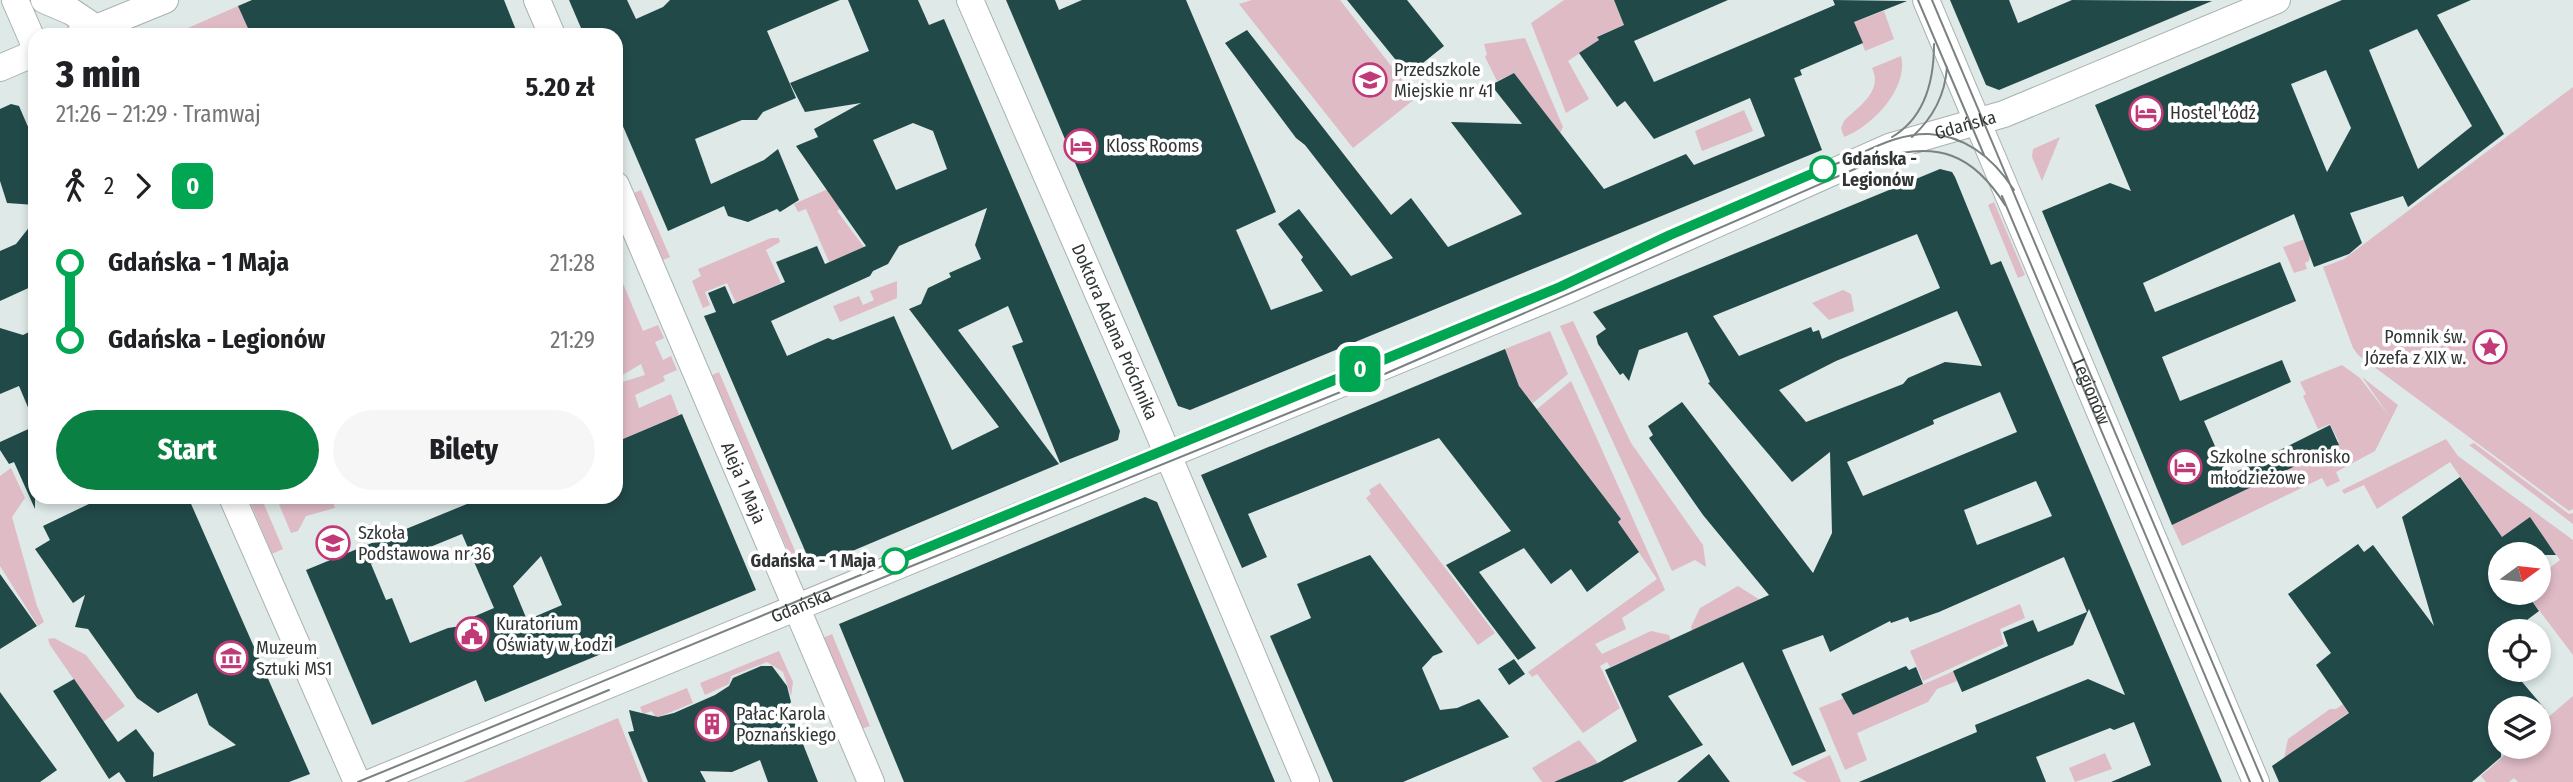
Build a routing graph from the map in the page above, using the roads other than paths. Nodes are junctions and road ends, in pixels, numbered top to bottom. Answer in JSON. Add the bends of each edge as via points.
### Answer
{"nodes":[{"id":1,"x":15,"y":0,"type":"edge"},
{"id":2,"x":44,"y":0,"type":"edge"},
{"id":3,"x":165,"y":0,"type":"edge"},
{"id":4,"x":537,"y":0,"type":"edge"},
{"id":5,"x":970,"y":0,"type":"edge"},
{"id":6,"x":1926,"y":0,"type":"edge"},
{"id":7,"x":2277,"y":0,"type":"edge"},
{"id":8,"x":84,"y":28,"type":"edge"},
{"id":9,"x":97,"y":28,"type":"edge"},
{"id":10,"x":549,"y":28,"type":"edge"},
{"id":11,"x":28,"y":30,"type":"edge"},
{"id":12,"x":28,"y":56,"type":"edge"},
{"id":13,"x":0,"y":68,"type":"edge"},
{"id":14,"x":1976,"y":121,"type":"junction"},
{"id":15,"x":623,"y":202,"type":"edge"},
{"id":16,"x":1168,"y":453,"type":"junction"},
{"id":17,"x":235,"y":504,"type":"edge"},
{"id":18,"x":795,"y":607,"type":"junction"},
{"id":19,"x":356,"y":782,"type":"edge"},
{"id":20,"x":372,"y":782,"type":"edge"},
{"id":21,"x":871,"y":782,"type":"edge"},
{"id":22,"x":1306,"y":782,"type":"edge"},
{"id":23,"x":2256,"y":782,"type":"edge"}],
"edges":[{"from":1,"to":11,"type":"street"},
{"from":2,"to":8,"type":"street","via":[[72,12]]},
{"from":3,"to":9,"type":"street"},
{"from":4,"to":10,"type":"street"},
{"from":5,"to":16,"type":"street","name":"Doktora Adama Próchnika"},
{"from":6,"to":14,"type":"street","name":"Legionów"},
{"from":7,"to":14,"type":"street","name":"Gdańska","via":[[2076,86]]},
{"from":12,"to":13,"type":"street"},
{"from":14,"to":16,"type":"street","name":"Gdańska","via":[[1889,147],[1569,290]]},
{"from":14,"to":23,"type":"street","name":"Legionów"},
{"from":15,"to":18,"type":"street","name":"Aleja 1 Maja"},
{"from":16,"to":18,"type":"street","name":"Gdańska"},
{"from":16,"to":22,"type":"street","name":"Doktora Adama Próchnika"},
{"from":17,"to":19,"type":"street"},
{"from":18,"to":20,"type":"street","name":"Gdańska"},
{"from":18,"to":21,"type":"street","name":"Aleja 1 Maja"}]}
